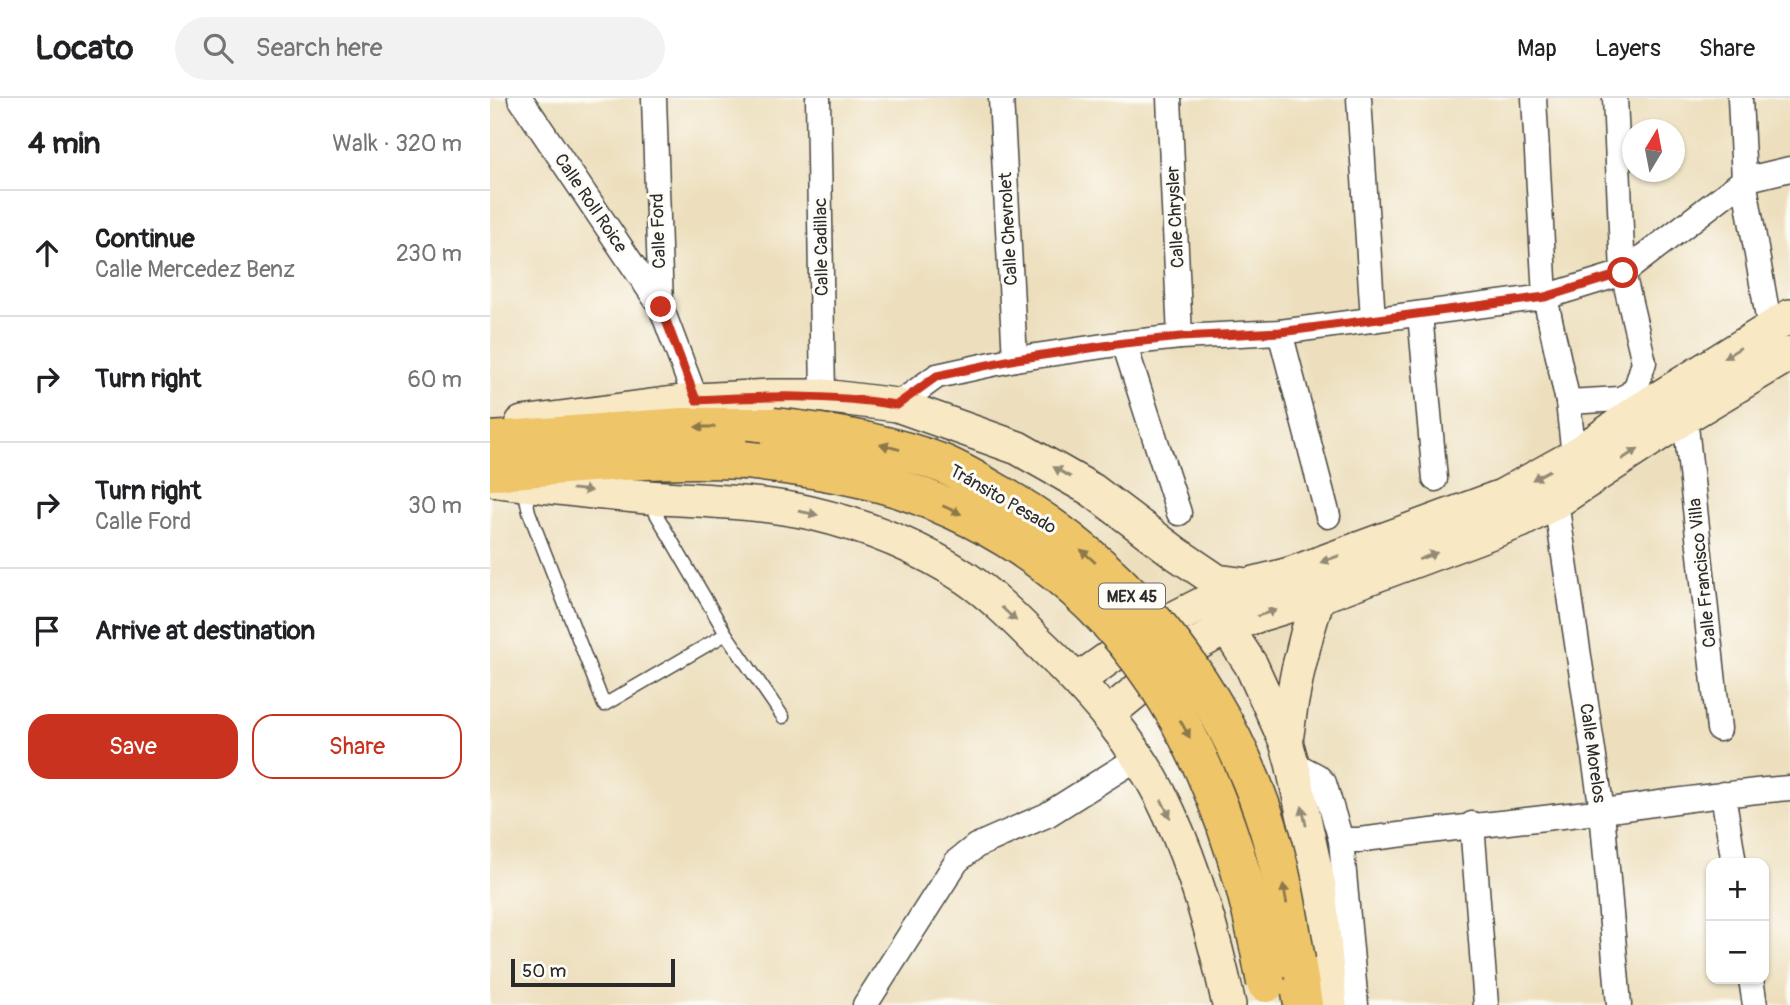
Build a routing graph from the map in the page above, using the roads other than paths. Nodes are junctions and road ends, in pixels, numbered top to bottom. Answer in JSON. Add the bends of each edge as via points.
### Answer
{"nodes":[{"id":1,"x":520,"y":98,"type":"edge"},
{"id":2,"x":654,"y":98,"type":"edge"},
{"id":3,"x":818,"y":98,"type":"edge"},
{"id":4,"x":1002,"y":98,"type":"edge"},
{"id":5,"x":1169,"y":98,"type":"edge"},
{"id":6,"x":1359,"y":98,"type":"edge"},
{"id":7,"x":1534,"y":98,"type":"edge"},
{"id":8,"x":1615,"y":98,"type":"edge"},
{"id":9,"x":1740,"y":98,"type":"edge"},
{"id":10,"x":1790,"y":169,"type":"edge"},
{"id":11,"x":1744,"y":180,"type":"junction"},
{"id":12,"x":1623,"y":273,"type":"junction"},
{"id":13,"x":1545,"y":297,"type":"junction"},
{"id":14,"x":661,"y":307,"type":"junction"},
{"id":15,"x":1420,"y":314,"type":"junction"},
{"id":16,"x":1373,"y":320,"type":"junction"},
{"id":17,"x":1280,"y":332,"type":"junction"},
{"id":18,"x":1783,"y":333,"type":"edge"},
{"id":19,"x":1181,"y":337,"type":"junction"},
{"id":20,"x":1124,"y":343,"type":"junction"},
{"id":21,"x":1016,"y":359,"type":"junction"},
{"id":22,"x":823,"y":396,"type":"junction"},
{"id":23,"x":696,"y":400,"type":"junction"},
{"id":24,"x":1568,"y":402,"type":"junction"},
{"id":25,"x":1634,"y":403,"type":"junction"},
{"id":26,"x":897,"y":405,"type":"junction"},
{"id":27,"x":1685,"y":417,"type":"junction"},
{"id":28,"x":490,"y":429,"type":"edge"},
{"id":29,"x":490,"y":440,"type":"edge"},
{"id":30,"x":1574,"y":456,"type":"junction"},
{"id":31,"x":507,"y":477,"type":"edge"},
{"id":32,"x":1435,"y":479,"type":"dead end"},
{"id":33,"x":490,"y":480,"type":"edge"},
{"id":34,"x":646,"y":496,"type":"junction"},
{"id":35,"x":1556,"y":502,"type":"junction"},
{"id":36,"x":1179,"y":513,"type":"dead end"},
{"id":37,"x":1328,"y":516,"type":"dead end"},
{"id":38,"x":1177,"y":554,"type":"junction"},
{"id":39,"x":1290,"y":574,"type":"junction"},
{"id":40,"x":1318,"y":597,"type":"junction"},
{"id":41,"x":1218,"y":614,"type":"junction"},
{"id":42,"x":726,"y":634,"type":"junction"},
{"id":43,"x":1078,"y":680,"type":"junction"},
{"id":44,"x":1107,"y":715,"type":"junction"},
{"id":45,"x":783,"y":717,"type":"dead end"},
{"id":46,"x":1719,"y":729,"type":"dead end"},
{"id":47,"x":1289,"y":752,"type":"junction"},
{"id":48,"x":1139,"y":757,"type":"junction"},
{"id":49,"x":1790,"y":788,"type":"edge"},
{"id":50,"x":1723,"y":794,"type":"junction"},
{"id":51,"x":1602,"y":811,"type":"junction"},
{"id":52,"x":1472,"y":824,"type":"junction"},
{"id":53,"x":1341,"y":840,"type":"junction"},
{"id":54,"x":1733,"y":858,"type":"edge"},
{"id":55,"x":1277,"y":983,"type":"edge"},
{"id":56,"x":1752,"y":984,"type":"edge"},
{"id":57,"x":865,"y":1005,"type":"edge"},
{"id":58,"x":1229,"y":1005,"type":"edge"},
{"id":59,"x":1303,"y":1005,"type":"edge"},
{"id":60,"x":1330,"y":1005,"type":"edge"},
{"id":61,"x":1356,"y":1005,"type":"edge"},
{"id":62,"x":1486,"y":1005,"type":"edge"},
{"id":63,"x":1619,"y":1005,"type":"edge"},
{"id":64,"x":1755,"y":1005,"type":"edge"}],
"edges":[{"from":1,"to":14,"type":"street","name":"Calle Roll Roice"},
{"from":2,"to":14,"type":"street","name":"Calle Ford"},
{"from":3,"to":22,"type":"street","name":"Calle Cadillac"},
{"from":4,"to":21,"type":"street","name":"Calle Chevrolet"},
{"from":5,"to":19,"type":"street","name":"Calle Chrysler"},
{"from":6,"to":16,"type":"street"},
{"from":7,"to":13,"type":"street"},
{"from":8,"to":12,"type":"street"},
{"from":9,"to":11,"type":"street"},
{"from":10,"to":11,"type":"street"},
{"from":11,"to":12,"type":"street"},
{"from":11,"to":18,"type":"street"},
{"from":12,"to":13,"type":"street"},
{"from":12,"to":25,"type":"street","via":[[1643,362]]},
{"from":13,"to":15,"type":"street"},
{"from":13,"to":24,"type":"street"},
{"from":14,"to":23,"type":"street","name":"Calle Ford"},
{"from":15,"to":16,"type":"street"},
{"from":15,"to":32,"type":"street"},
{"from":16,"to":17,"type":"street"},
{"from":17,"to":19,"type":"street"},
{"from":17,"to":37,"type":"street"},
{"from":18,"to":25,"type":"street","one_way":true},
{"from":18,"to":27,"type":"street"},
{"from":19,"to":20,"type":"street"},
{"from":20,"to":21,"type":"street"},
{"from":20,"to":36,"type":"street"},
{"from":21,"to":26,"type":"street","via":[[937,376]]},
{"from":22,"to":23,"type":"street"},
{"from":22,"to":26,"type":"street"},
{"from":23,"to":28,"type":"street"},
{"from":24,"to":25,"type":"street","via":[[1620,399]]},
{"from":24,"to":30,"type":"street"},
{"from":25,"to":30,"type":"street"},
{"from":38,"to":26,"type":"street","one_way":true,"via":[[1093,490],[1018,448]]},
{"from":35,"to":27,"type":"street","one_way":true},
{"from":27,"to":46,"type":"street","name":"Calle Francisco Villa"},
{"from":55,"to":29,"type":"main road","name":"Tránsito Pesado","number":"MEX 45","one_way":true,"bridge":true,"via":[[1281,873],[1263,811],[1230,733],[1154,621],[1069,539],[1032,513],[944,465],[869,441],[810,431],[682,427]]},
{"from":30,"to":39,"type":"street","one_way":true,"via":[[1502,496]]},
{"from":31,"to":33,"type":"street"},
{"from":31,"to":34,"type":"street","one_way":true},
{"from":31,"to":42,"type":"lane","via":[[529,512],[604,705]]},
{"from":31,"to":55,"type":"main road","name":"Tránsito Pesado","number":"MEX 45","one_way":true,"bridge":true,"via":[[624,460],[744,460],[806,468],[898,489],[957,511],[1015,544],[1103,616],[1159,687],[1209,776]]},
{"from":34,"to":42,"type":"lane"},
{"from":34,"to":43,"type":"street","one_way":true,"via":[[785,509],[892,539],[968,579]]},
{"from":40,"to":35,"type":"street","one_way":true,"via":[[1521,521]]},
{"from":35,"to":51,"type":"street","name":"Calle Morelos"},
{"from":38,"to":39,"type":"street","via":[[1217,580],[1247,585]]},
{"from":38,"to":41,"type":"street"},
{"from":39,"to":41,"type":"street"},
{"from":41,"to":40,"type":"street","one_way":true,"via":[[1259,615]]},
{"from":40,"to":47,"type":"street","via":[[1293,685]]},
{"from":41,"to":43,"type":"street","via":[[1143,634]]},
{"from":41,"to":44,"type":"street","via":[[1186,650]]},
{"from":41,"to":47,"type":"street","via":[[1251,665]]},
{"from":42,"to":45,"type":"lane"},
{"from":43,"to":44,"type":"street"},
{"from":44,"to":48,"type":"street"},
{"from":47,"to":53,"type":"street","via":[[1324,783]]},
{"from":60,"to":47,"type":"street","one_way":true,"via":[[1319,886]]},
{"from":48,"to":57,"type":"street","via":[[1047,814],[976,846],[957,861]]},
{"from":48,"to":58,"type":"street","one_way":true,"via":[[1169,812],[1198,888]]},
{"from":49,"to":50,"type":"street"},
{"from":50,"to":51,"type":"street"},
{"from":50,"to":54,"type":"street"},
{"from":51,"to":52,"type":"street"},
{"from":51,"to":63,"type":"street","name":"Calle Morelos"},
{"from":52,"to":53,"type":"street"},
{"from":52,"to":62,"type":"street"},
{"from":53,"to":61,"type":"street"},
{"from":55,"to":59,"type":"main road","number":"MEX 45"},
{"from":56,"to":64,"type":"street"}]}
